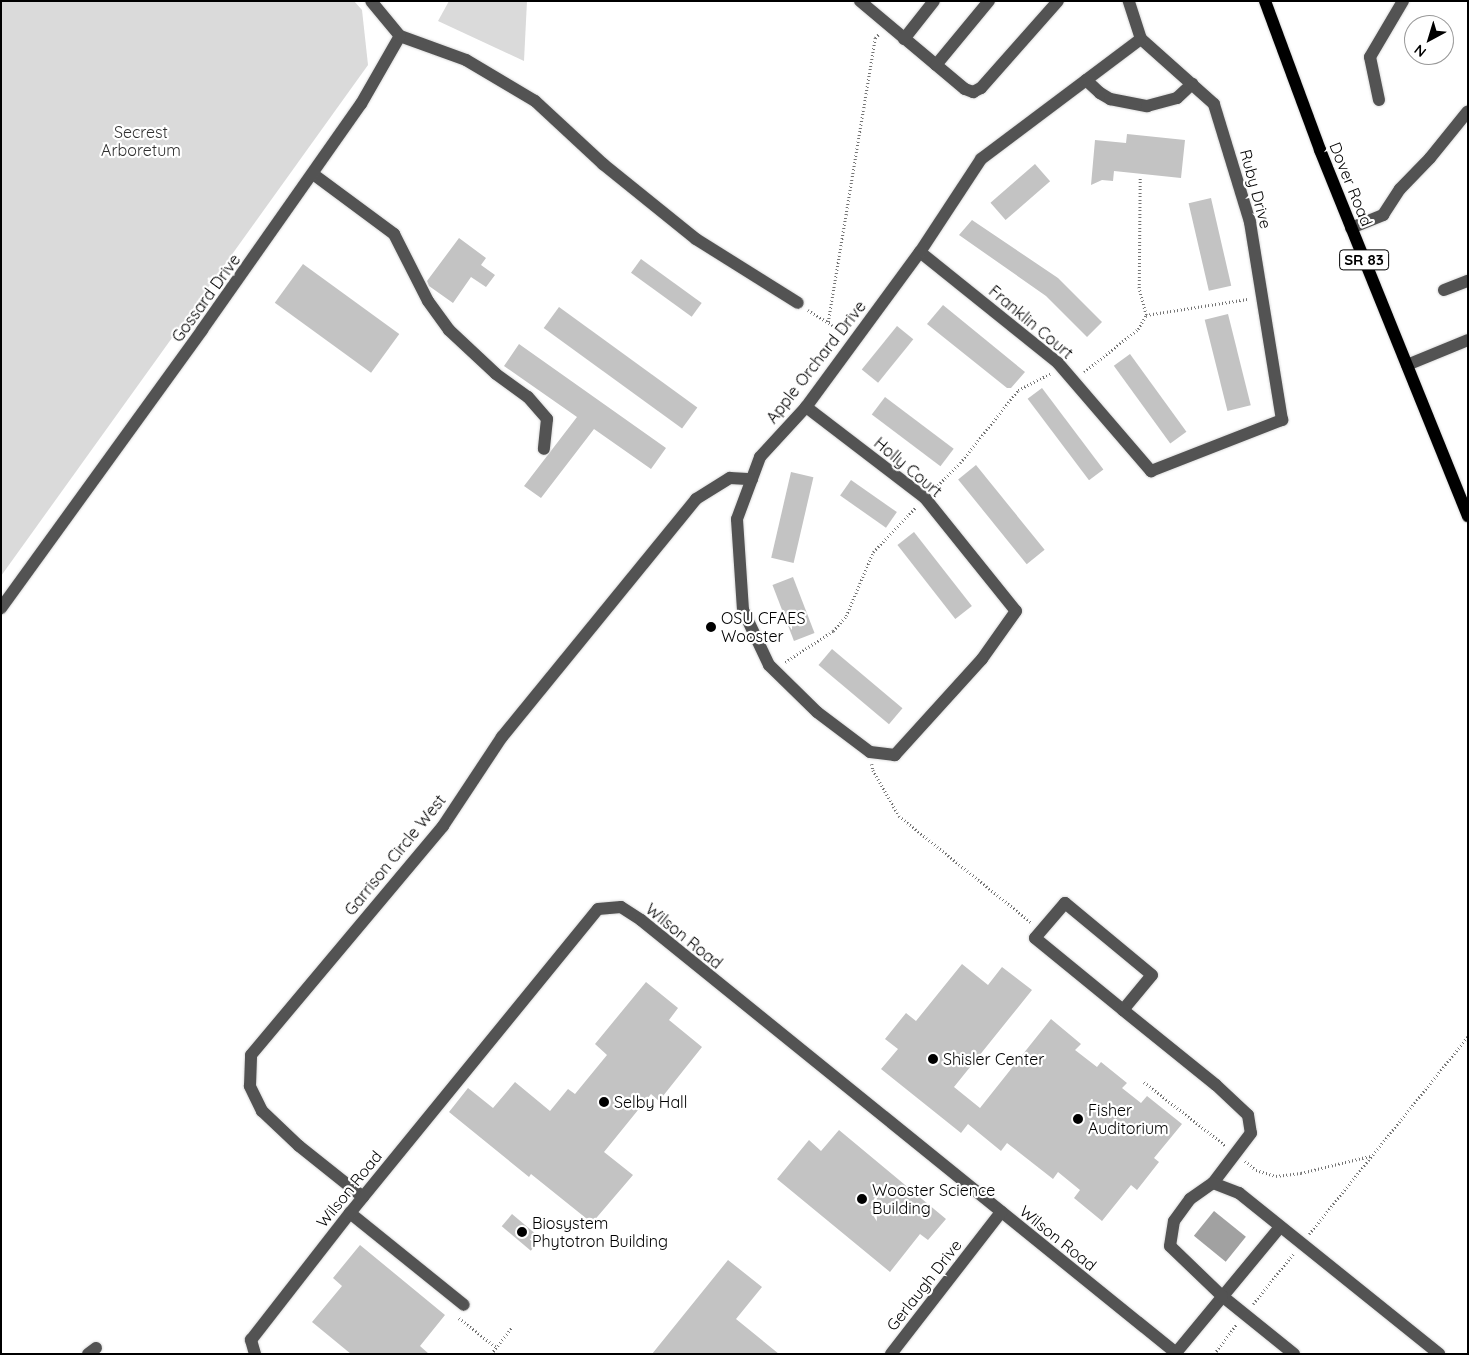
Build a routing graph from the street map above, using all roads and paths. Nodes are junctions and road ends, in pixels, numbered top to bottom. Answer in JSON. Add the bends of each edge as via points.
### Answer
{"nodes":[{"id":1,"x":371,"y":1,"type":"edge"},
{"id":2,"x":860,"y":1,"type":"edge"},
{"id":3,"x":934,"y":1,"type":"edge"},
{"id":4,"x":989,"y":1,"type":"edge"},
{"id":5,"x":1058,"y":1,"type":"edge"},
{"id":6,"x":1129,"y":1,"type":"edge"},
{"id":7,"x":1265,"y":1,"type":"edge"},
{"id":8,"x":1402,"y":1,"type":"edge"},
{"id":9,"x":875,"y":6,"type":"edge"},
{"id":10,"x":887,"y":24,"type":"junction"},
{"id":11,"x":400,"y":36,"type":"junction"},
{"id":12,"x":904,"y":39,"type":"junction"},
{"id":13,"x":1141,"y":39,"type":"junction"},
{"id":14,"x":936,"y":65,"type":"junction"},
{"id":15,"x":1086,"y":80,"type":"junction"},
{"id":16,"x":1192,"y":84,"type":"junction"},
{"id":17,"x":1379,"y":100,"type":"dead end"},
{"id":18,"x":1468,"y":111,"type":"edge"},
{"id":19,"x":313,"y":174,"type":"junction"},
{"id":20,"x":1140,"y":177,"type":"dead end"},
{"id":21,"x":1351,"y":228,"type":"junction"},
{"id":22,"x":920,"y":252,"type":"junction"},
{"id":23,"x":1468,"y":281,"type":"edge"},
{"id":24,"x":1444,"y":290,"type":"dead end"},
{"id":25,"x":1262,"y":297,"type":"junction"},
{"id":26,"x":798,"y":303,"type":"joint"},
{"id":27,"x":1146,"y":315,"type":"junction"},
{"id":28,"x":828,"y":322,"type":"junction"},
{"id":29,"x":856,"y":339,"type":"junction"},
{"id":30,"x":1468,"y":340,"type":"edge"},
{"id":31,"x":1407,"y":365,"type":"junction"},
{"id":32,"x":1063,"y":369,"type":"junction"},
{"id":33,"x":806,"y":407,"type":"junction"},
{"id":34,"x":544,"y":450,"type":"dead end"},
{"id":35,"x":1151,"y":471,"type":"joint"},
{"id":36,"x":752,"y":479,"type":"junction"},
{"id":37,"x":925,"y":498,"type":"junction"},
{"id":38,"x":1468,"y":516,"type":"edge"},
{"id":39,"x":1,"y":608,"type":"edge"},
{"id":40,"x":769,"y":665,"type":"junction"},
{"id":41,"x":870,"y":752,"type":"junction"},
{"id":42,"x":1041,"y":930,"type":"junction"},
{"id":43,"x":1123,"y":1010,"type":"junction"},
{"id":44,"x":1468,"y":1036,"type":"edge"},
{"id":45,"x":1213,"y":1183,"type":"junction"},
{"id":46,"x":363,"y":1197,"type":"junction"},
{"id":47,"x":1001,"y":1212,"type":"junction"},
{"id":48,"x":350,"y":1213,"type":"junction"},
{"id":49,"x":1280,"y":1227,"type":"junction"},
{"id":50,"x":1301,"y":1244,"type":"junction"},
{"id":51,"x":1222,"y":1296,"type":"junction"},
{"id":52,"x":464,"y":1305,"type":"dead end"},
{"id":53,"x":1245,"y":1314,"type":"junction"},
{"id":54,"x":511,"y":1328,"type":"dead end"},
{"id":55,"x":1175,"y":1353,"type":"edge"},
{"id":56,"x":255,"y":1354,"type":"edge"},
{"id":57,"x":490,"y":1354,"type":"edge"},
{"id":58,"x":891,"y":1354,"type":"edge"},
{"id":59,"x":1214,"y":1354,"type":"edge"},
{"id":60,"x":1294,"y":1354,"type":"edge"},
{"id":61,"x":1439,"y":1354,"type":"edge"}],
"edges":[{"from":1,"to":11,"type":"street"},
{"from":2,"to":9,"type":"street"},
{"from":3,"to":12,"type":"street"},
{"from":4,"to":14,"type":"street"},
{"from":5,"to":14,"type":"street","via":[[981,88],[973,92],[965,88]]},
{"from":6,"to":13,"type":"street"},
{"from":7,"to":21,"type":"main road","name":"Dover Road","number":"SR 83"},
{"from":8,"to":17,"type":"street","via":[[1370,57]]},
{"from":9,"to":10,"type":"street"},
{"from":10,"to":12,"type":"street"},
{"from":10,"to":28,"type":"path","via":[[875,38]]},
{"from":11,"to":19,"type":"street","name":"Gossard Drive","via":[[361,104]]},
{"from":11,"to":26,"type":"street","via":[[466,60],[535,101],[603,164],[696,239]]},
{"from":12,"to":14,"type":"street"},
{"from":13,"to":15,"type":"street","name":"Apple Orchard Drive"},
{"from":13,"to":16,"type":"street","name":"Ruby Drive"},
{"from":15,"to":16,"type":"street","via":[[1110,99],[1147,106],[1176,98]]},
{"from":15,"to":22,"type":"street","name":"Apple Orchard Drive","via":[[981,159]]},
{"from":16,"to":25,"type":"street","name":"Ruby Drive","via":[[1214,104],[1250,222]]},
{"from":18,"to":21,"type":"street","via":[[1400,189],[1383,215]]},
{"from":19,"to":34,"type":"street","via":[[394,234],[428,301],[449,330],[496,374],[528,397],[547,419]]},
{"from":19,"to":39,"type":"street","name":"Gossard Drive"},
{"from":20,"to":27,"type":"path","via":[[1139,288]]},
{"from":21,"to":31,"type":"main road","name":"Dover Road","number":"SR 83"},
{"from":22,"to":29,"type":"street","name":"Apple Orchard Drive"},
{"from":22,"to":32,"type":"street","name":"Franklin Court"},
{"from":23,"to":24,"type":"street"},
{"from":25,"to":27,"type":"path"},
{"from":25,"to":35,"type":"street","name":"Ruby Drive","via":[[1282,420]]},
{"from":26,"to":28,"type":"path"},
{"from":27,"to":32,"type":"path","via":[[1138,330],[1085,372]]},
{"from":28,"to":29,"type":"path"},
{"from":29,"to":33,"type":"street","name":"Apple Orchard Drive"},
{"from":30,"to":31,"type":"street"},
{"from":31,"to":38,"type":"main road","name":"Dover Road","number":"SR 83"},
{"from":32,"to":35,"type":"street","name":"Franklin Court"},
{"from":32,"to":37,"type":"path","via":[[1018,390],[960,463]]},
{"from":33,"to":36,"type":"street","name":"Apple Orchard Drive","via":[[760,457]]},
{"from":33,"to":37,"type":"street","name":"Holly Court"},
{"from":36,"to":40,"type":"street","name":"Apple Orchard Drive","via":[[737,519],[744,610]]},
{"from":36,"to":46,"type":"street","name":"Garrison Circle West","via":[[730,478],[696,499],[502,737],[443,826],[251,1055],[250,1086],[262,1111],[299,1146]]},
{"from":37,"to":40,"type":"path","via":[[873,552],[846,616],[833,631],[783,664]]},
{"from":37,"to":41,"type":"street","name":"Holly Court","via":[[1016,611],[982,659],[895,755]]},
{"from":40,"to":41,"type":"street","name":"Apple Orchard Drive","via":[[817,712]]},
{"from":41,"to":42,"type":"path","via":[[873,770],[899,816]]},
{"from":42,"to":43,"type":"street","via":[[1035,938]]},
{"from":42,"to":43,"type":"street","via":[[1065,902],[1152,975]]},
{"from":43,"to":45,"type":"street","via":[[1248,1115],[1251,1133]]},
{"from":44,"to":50,"type":"path"},
{"from":45,"to":49,"type":"street","via":[[1238,1193]]},
{"from":45,"to":51,"type":"street","via":[[1190,1199],[1174,1221],[1170,1246]]},
{"from":46,"to":47,"type":"street","name":"Wilson Road","via":[[598,909],[621,907]]},
{"from":46,"to":48,"type":"street","name":"Wilson Road"},
{"from":47,"to":55,"type":"street","name":"Wilson Road"},
{"from":47,"to":58,"type":"street","name":"Gerlaugh Drive"},
{"from":48,"to":52,"type":"street"},
{"from":48,"to":56,"type":"street","name":"Wilson Road","via":[[251,1340]]},
{"from":49,"to":50,"type":"street"},
{"from":49,"to":51,"type":"street"},
{"from":50,"to":53,"type":"path"},
{"from":50,"to":61,"type":"street"},
{"from":51,"to":53,"type":"street"},
{"from":51,"to":55,"type":"street"},
{"from":53,"to":59,"type":"path"},
{"from":53,"to":60,"type":"street"},
{"from":54,"to":57,"type":"path"}]}
